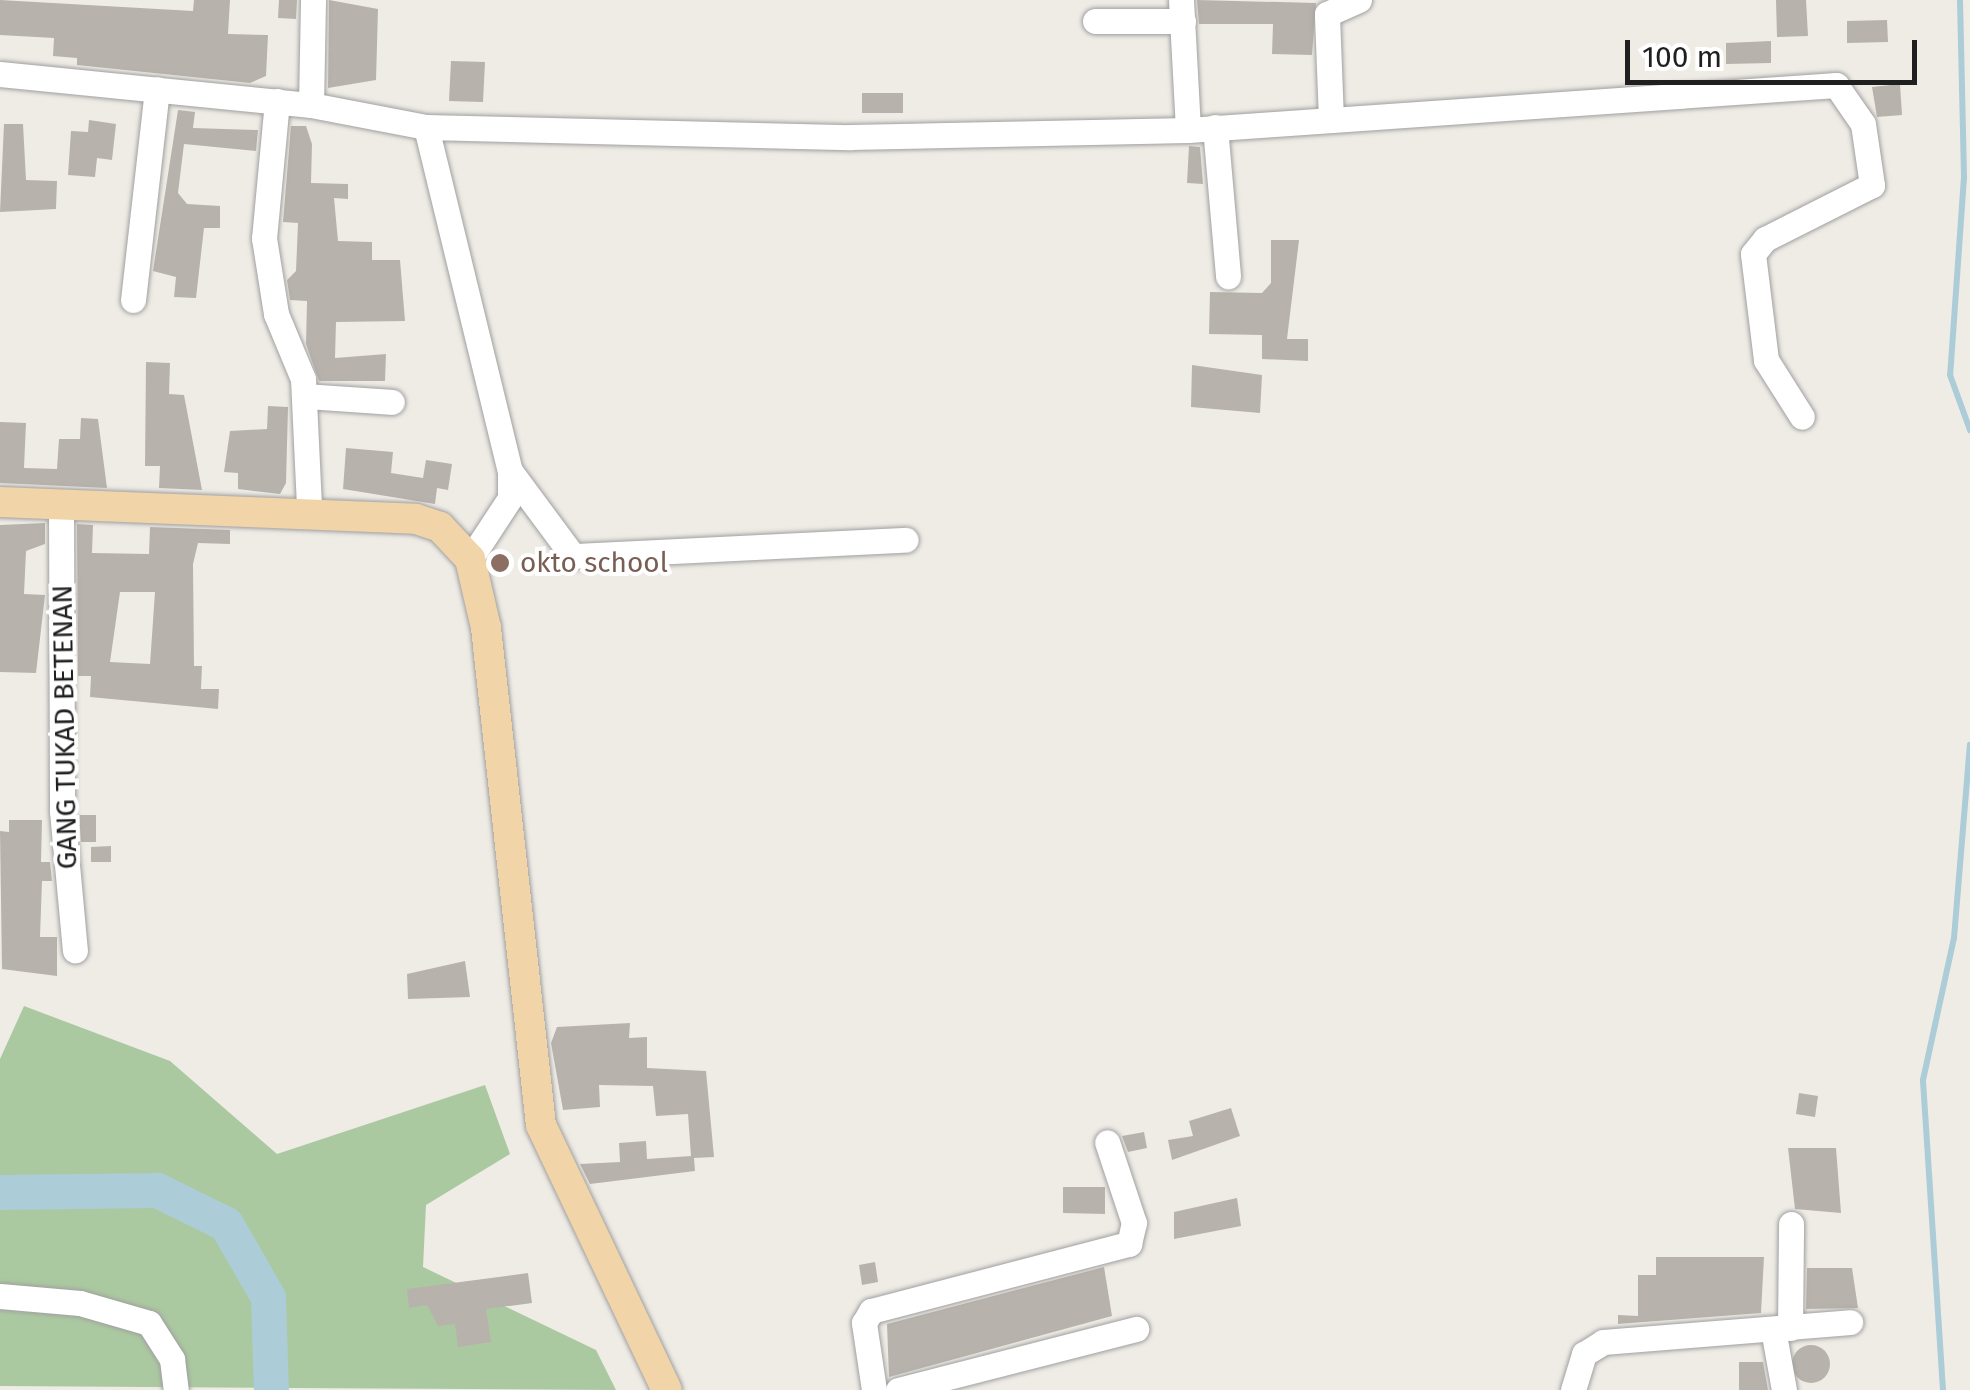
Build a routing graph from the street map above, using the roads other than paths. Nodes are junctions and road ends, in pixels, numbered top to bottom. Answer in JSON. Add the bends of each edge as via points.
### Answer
{"nodes":[{"id":1,"x":313,"y":0,"type":"edge"},
{"id":2,"x":1359,"y":0,"type":"edge"},
{"id":3,"x":1182,"y":11,"type":"edge"},
{"id":4,"x":1095,"y":20,"type":"dead end"},
{"id":5,"x":0,"y":74,"type":"edge"},
{"id":6,"x":157,"y":89,"type":"junction"},
{"id":7,"x":277,"y":101,"type":"junction"},
{"id":8,"x":310,"y":104,"type":"junction"},
{"id":9,"x":1332,"y":120,"type":"junction"},
{"id":10,"x":426,"y":127,"type":"junction"},
{"id":11,"x":1215,"y":127,"type":"junction"},
{"id":12,"x":1188,"y":130,"type":"junction"},
{"id":13,"x":1228,"y":276,"type":"dead end"},
{"id":14,"x":133,"y":300,"type":"dead end"},
{"id":15,"x":305,"y":396,"type":"junction"},
{"id":16,"x":392,"y":402,"type":"dead end"},
{"id":17,"x":1802,"y":417,"type":"dead end"},
{"id":18,"x":510,"y":471,"type":"junction"},
{"id":19,"x":0,"y":502,"type":"edge"},
{"id":20,"x":61,"y":503,"type":"junction"},
{"id":21,"x":309,"y":508,"type":"junction"},
{"id":22,"x":906,"y":540,"type":"dead end"},
{"id":23,"x":461,"y":549,"type":"junction"},
{"id":24,"x":75,"y":950,"type":"dead end"},
{"id":25,"x":1107,"y":1142,"type":"dead end"},
{"id":26,"x":1792,"y":1224,"type":"dead end"},
{"id":27,"x":0,"y":1296,"type":"edge"},
{"id":28,"x":1850,"y":1322,"type":"dead end"},
{"id":29,"x":1136,"y":1329,"type":"dead end"},
{"id":30,"x":1782,"y":1329,"type":"junction"},
{"id":31,"x":971,"y":1379,"type":"edge"},
{"id":32,"x":176,"y":1390,"type":"edge"},
{"id":33,"x":667,"y":1390,"type":"edge"},
{"id":34,"x":874,"y":1390,"type":"edge"},
{"id":35,"x":898,"y":1390,"type":"edge"},
{"id":36,"x":1573,"y":1390,"type":"edge"},
{"id":37,"x":1784,"y":1390,"type":"edge"}],
"edges":[{"from":1,"to":8,"type":"street"},
{"from":2,"to":9,"type":"street","via":[[1327,14]]},
{"from":3,"to":4,"type":"street"},
{"from":3,"to":12,"type":"street"},
{"from":5,"to":6,"type":"street"},
{"from":6,"to":7,"type":"street"},
{"from":6,"to":14,"type":"street"},
{"from":7,"to":8,"type":"street"},
{"from":7,"to":15,"type":"street","via":[[264,238],[276,314]]},
{"from":8,"to":10,"type":"street"},
{"from":9,"to":11,"type":"street"},
{"from":9,"to":17,"type":"street","via":[[1836,85],[1863,124],[1872,185],[1764,239],[1753,254],[1766,360]]},
{"from":10,"to":12,"type":"street","via":[[850,137]]},
{"from":10,"to":18,"type":"street"},
{"from":11,"to":12,"type":"street"},
{"from":11,"to":13,"type":"street"},
{"from":15,"to":16,"type":"street"},
{"from":15,"to":21,"type":"street"},
{"from":18,"to":22,"type":"street","via":[[573,556]]},
{"from":18,"to":23,"type":"street","via":[[496,522]]},
{"from":19,"to":20,"type":"main road"},
{"from":20,"to":21,"type":"main road"},
{"from":20,"to":24,"type":"street","name":"GANG TUKAD BETENAN","via":[[62,811]]},
{"from":21,"to":23,"type":"main road","via":[[416,519]]},
{"from":23,"to":33,"type":"main road","via":[[486,628],[541,1125]]},
{"from":25,"to":34,"type":"street","via":[[1134,1224],[1129,1244],[871,1311],[864,1323]]},
{"from":26,"to":30,"type":"street"},
{"from":27,"to":32,"type":"street","via":[[80,1303],[149,1323],[172,1359]]},
{"from":28,"to":30,"type":"street"},
{"from":29,"to":31,"type":"street"},
{"from":30,"to":36,"type":"street","via":[[1603,1342],[1584,1354]]},
{"from":30,"to":37,"type":"street"},
{"from":31,"to":35,"type":"street"}]}
